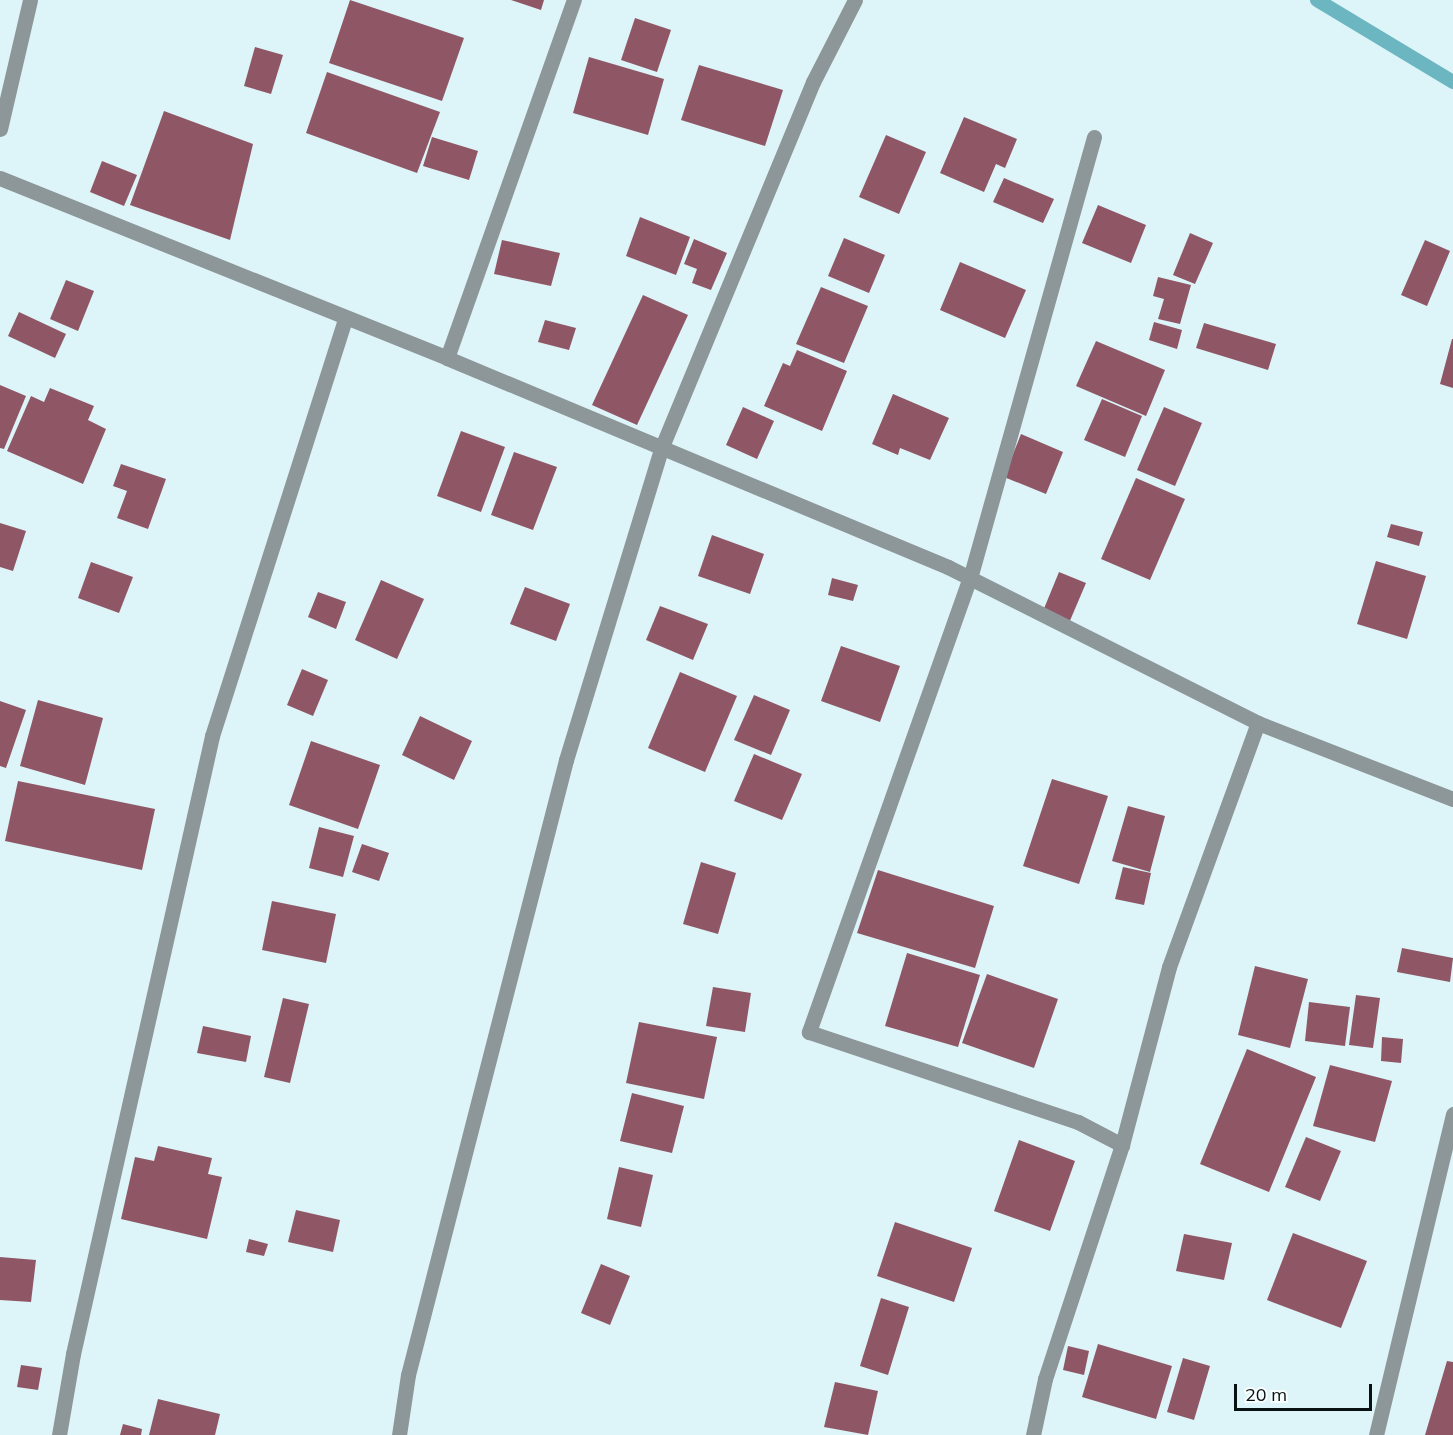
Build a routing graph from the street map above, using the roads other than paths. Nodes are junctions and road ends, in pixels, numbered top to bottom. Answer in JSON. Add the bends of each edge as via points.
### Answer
{"nodes":[{"id":1,"x":30,"y":0,"type":"edge"},
{"id":2,"x":574,"y":0,"type":"edge"},
{"id":3,"x":855,"y":0,"type":"edge"},
{"id":4,"x":0,"y":129,"type":"edge"},
{"id":5,"x":1094,"y":137,"type":"dead end"},
{"id":6,"x":0,"y":178,"type":"edge"},
{"id":7,"x":345,"y":319,"type":"junction"},
{"id":8,"x":447,"y":358,"type":"junction"},
{"id":9,"x":661,"y":449,"type":"junction"},
{"id":10,"x":970,"y":577,"type":"junction"},
{"id":11,"x":1258,"y":723,"type":"junction"},
{"id":12,"x":1453,"y":799,"type":"edge"},
{"id":13,"x":1453,"y":1114,"type":"edge"},
{"id":14,"x":1122,"y":1145,"type":"junction"},
{"id":15,"x":59,"y":1435,"type":"edge"},
{"id":16,"x":399,"y":1435,"type":"edge"},
{"id":17,"x":1033,"y":1435,"type":"edge"},
{"id":18,"x":1376,"y":1435,"type":"edge"}],
"edges":[{"from":1,"to":4,"type":"street"},
{"from":2,"to":8,"type":"street"},
{"from":3,"to":9,"type":"street","via":[[813,82]]},
{"from":5,"to":10,"type":"street"},
{"from":6,"to":7,"type":"street"},
{"from":7,"to":8,"type":"street"},
{"from":7,"to":15,"type":"street","via":[[212,736],[76,1342]]},
{"from":8,"to":9,"type":"street"},
{"from":9,"to":10,"type":"street"},
{"from":9,"to":16,"type":"street","via":[[566,760],[408,1375]]},
{"from":10,"to":11,"type":"street"},
{"from":10,"to":14,"type":"street","via":[[809,1032],[1078,1122]]},
{"from":11,"to":12,"type":"street"},
{"from":11,"to":14,"type":"street","via":[[1169,967]]},
{"from":13,"to":18,"type":"street"},
{"from":14,"to":17,"type":"street","via":[[1045,1379]]}]}
